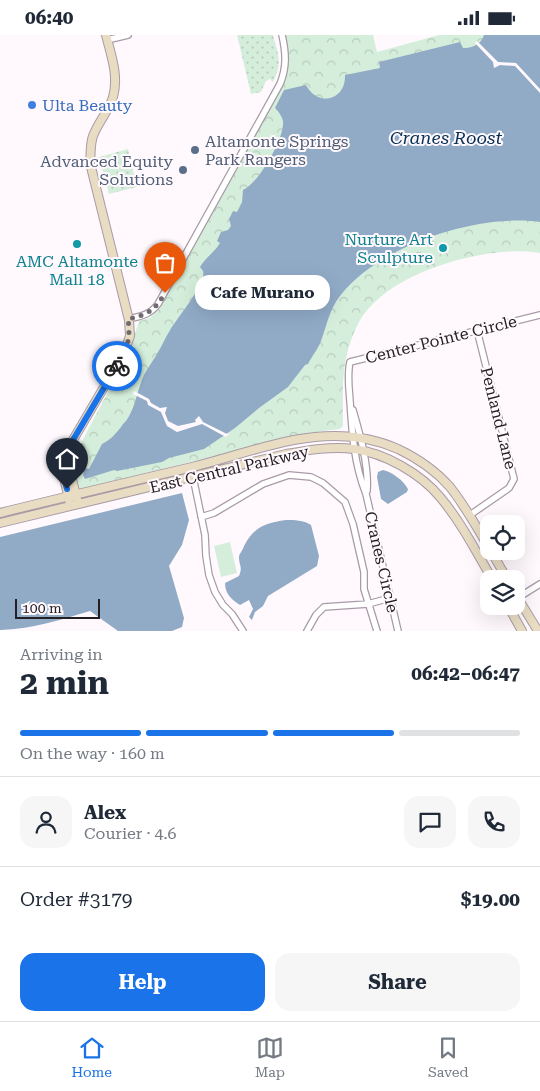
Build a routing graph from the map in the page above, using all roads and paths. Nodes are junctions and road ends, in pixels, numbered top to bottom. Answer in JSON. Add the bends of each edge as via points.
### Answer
{"nodes":[{"id":1,"x":128,"y":35,"type":"edge"},
{"id":2,"x":282,"y":35,"type":"edge"},
{"id":3,"x":107,"y":38,"type":"edge"},
{"id":4,"x":540,"y":315,"type":"edge"},
{"id":5,"x":128,"y":319,"type":"junction"},
{"id":6,"x":477,"y":331,"type":"junction"},
{"id":7,"x":350,"y":399,"type":"junction"},
{"id":8,"x":352,"y":436,"type":"junction"},
{"id":9,"x":361,"y":437,"type":"junction"},
{"id":10,"x":354,"y":449,"type":"junction"},
{"id":11,"x":363,"y":451,"type":"junction"},
{"id":12,"x":191,"y":467,"type":"junction"},
{"id":13,"x":192,"y":477,"type":"junction"},
{"id":14,"x":366,"y":493,"type":"junction"},
{"id":15,"x":72,"y":495,"type":"junction"},
{"id":16,"x":74,"y":504,"type":"junction"},
{"id":17,"x":0,"y":513,"type":"edge"},
{"id":18,"x":470,"y":515,"type":"junction"},
{"id":19,"x":201,"y":517,"type":"junction"},
{"id":20,"x":0,"y":523,"type":"edge"},
{"id":21,"x":480,"y":532,"type":"edge"},
{"id":22,"x":487,"y":570,"type":"edge"},
{"id":23,"x":540,"y":584,"type":"edge"},
{"id":24,"x":525,"y":592,"type":"edge"},
{"id":25,"x":390,"y":598,"type":"junction"},
{"id":26,"x":368,"y":604,"type":"junction"},
{"id":27,"x":525,"y":610,"type":"edge"},
{"id":28,"x":513,"y":615,"type":"edge"},
{"id":29,"x":243,"y":631,"type":"edge"},
{"id":30,"x":308,"y":631,"type":"edge"},
{"id":31,"x":376,"y":631,"type":"edge"},
{"id":32,"x":398,"y":631,"type":"edge"},
{"id":33,"x":522,"y":631,"type":"edge"},
{"id":34,"x":538,"y":631,"type":"edge"}],
"edges":[{"from":1,"to":3,"type":"street"},
{"from":2,"to":5,"type":"street","via":[[286,58],[280,84],[158,304],[150,313]]},
{"from":3,"to":5,"type":"main road","via":[[115,86],[93,136],[90,163]]},
{"from":4,"to":6,"type":"street","name":"Center Pointe Circle"},
{"from":5,"to":15,"type":"main road","via":[[130,336],[124,353],[70,445],[63,451],[61,464]]},
{"from":6,"to":7,"type":"street","name":"Center Pointe Circle","via":[[350,361]]},
{"from":6,"to":18,"type":"street","name":"Penland Lane","via":[[514,479],[509,488]]},
{"from":7,"to":8,"type":"street","name":"Center Pointe Circle"},
{"from":7,"to":9,"type":"street","name":"Center Pointe Circle"},
{"from":8,"to":9,"type":"main road","name":"East Central Parkway"},
{"from":8,"to":10,"type":"street","name":"Cranes Circle"},
{"from":8,"to":12,"type":"main road","name":"East Central Parkway","via":[[320,435],[292,440]]},
{"from":9,"to":11,"type":"street","name":"Cranes Circle"},
{"from":9,"to":18,"type":"main road","name":"East Central Parkway","via":[[384,443],[424,463],[449,486]]},
{"from":10,"to":11,"type":"main road","name":"East Central Parkway"},
{"from":10,"to":13,"type":"main road","name":"East Central Parkway","via":[[314,449]]},
{"from":10,"to":14,"type":"street","name":"Cranes Circle"},
{"from":11,"to":14,"type":"street","name":"Cranes Circle"},
{"from":11,"to":22,"type":"main road","name":"East Central Parkway","via":[[401,465],[429,485],[463,529]]},
{"from":12,"to":13,"type":"street"},
{"from":12,"to":15,"type":"main road","name":"East Central Parkway"},
{"from":13,"to":16,"type":"main road","name":"East Central Parkway"},
{"from":13,"to":19,"type":"street"},
{"from":14,"to":25,"type":"street","name":"Cranes Circle"},
{"from":15,"to":16,"type":"main road"},
{"from":15,"to":17,"type":"main road","name":"East Central Parkway"},
{"from":16,"to":20,"type":"main road","name":"East Central Parkway"},
{"from":18,"to":21,"type":"main road","name":"East Central Parkway"},
{"from":19,"to":26,"type":"street","via":[[263,484],[290,475],[311,477],[323,483],[345,502],[364,572]]},
{"from":19,"to":29,"type":"street","via":[[209,575],[215,592]]},
{"from":23,"to":24,"type":"street"},
{"from":25,"to":26,"type":"street"},
{"from":25,"to":32,"type":"street","name":"Cranes Circle"},
{"from":26,"to":30,"type":"street","via":[[324,607]]},
{"from":26,"to":31,"type":"street"},
{"from":27,"to":34,"type":"main road"},
{"from":28,"to":33,"type":"main road"}]}
